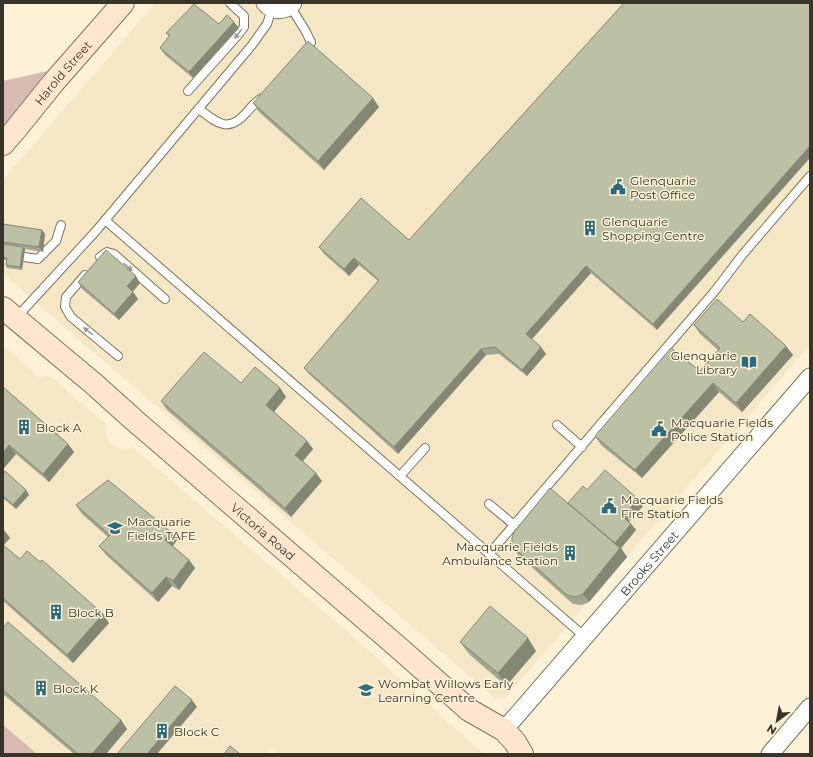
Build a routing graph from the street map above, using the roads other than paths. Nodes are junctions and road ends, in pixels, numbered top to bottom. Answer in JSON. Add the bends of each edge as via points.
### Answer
{"nodes":[{"id":1,"x":123,"y":3,"type":"edge"},
{"id":2,"x":230,"y":3,"type":"edge"},
{"id":3,"x":291,"y":4,"type":"edge"},
{"id":4,"x":268,"y":6,"type":"edge"},
{"id":5,"x":304,"y":58,"type":"edge"},
{"id":6,"x":188,"y":91,"type":"dead end"},
{"id":7,"x":269,"y":95,"type":"edge"},
{"id":8,"x":199,"y":109,"type":"junction"},
{"id":9,"x":3,"y":144,"type":"edge"},
{"id":10,"x":810,"y":176,"type":"edge"},
{"id":11,"x":105,"y":220,"type":"junction"},
{"id":12,"x":61,"y":225,"type":"dead end"},
{"id":13,"x":3,"y":254,"type":"edge"},
{"id":14,"x":165,"y":299,"type":"dead end"},
{"id":15,"x":9,"y":313,"type":"edge"},
{"id":16,"x":118,"y":356,"type":"dead end"},
{"id":17,"x":810,"y":377,"type":"edge"},
{"id":18,"x":556,"y":425,"type":"dead end"},
{"id":19,"x":582,"y":447,"type":"junction"},
{"id":20,"x":425,"y":448,"type":"dead end"},
{"id":21,"x":400,"y":476,"type":"junction"},
{"id":22,"x":489,"y":504,"type":"dead end"},
{"id":23,"x":514,"y":525,"type":"junction"},
{"id":24,"x":489,"y":554,"type":"junction"},
{"id":25,"x":585,"y":637,"type":"junction"},
{"id":26,"x":810,"y":708,"type":"edge"},
{"id":27,"x":504,"y":730,"type":"junction"},
{"id":28,"x":522,"y":754,"type":"edge"},
{"id":29,"x":770,"y":754,"type":"edge"}],
"edges":[{"from":1,"to":9,"type":"street","name":"Harold Street"},
{"from":2,"to":6,"type":"lane","one_way":true,"via":[[244,16],[244,27]]},
{"from":3,"to":4,"type":"street","via":[[279,10]]},
{"from":3,"to":5,"type":"lane","via":[[311,42],[309,53]]},
{"from":4,"to":8,"type":"lane","via":[[267,24]]},
{"from":7,"to":8,"type":"lane","via":[[252,105],[246,114],[229,125],[218,123]]},
{"from":8,"to":11,"type":"lane"},
{"from":10,"to":19,"type":"lane"},
{"from":11,"to":15,"type":"lane"},
{"from":11,"to":21,"type":"lane"},
{"from":12,"to":13,"type":"lane","via":[[56,241],[38,259]]},
{"from":16,"to":14,"type":"lane","one_way":true,"via":[[71,317],[65,307],[66,298],[93,265],[107,252],[114,254]]},
{"from":15,"to":27,"type":"street","name":"Victoria Road","via":[[469,710]]},
{"from":17,"to":25,"type":"street","name":"Brooks Street"},
{"from":18,"to":19,"type":"lane"},
{"from":19,"to":23,"type":"lane"},
{"from":20,"to":21,"type":"lane"},
{"from":21,"to":24,"type":"lane"},
{"from":22,"to":23,"type":"lane"},
{"from":23,"to":24,"type":"lane"},
{"from":24,"to":25,"type":"lane"},
{"from":25,"to":27,"type":"street","name":"Brooks Street"},
{"from":26,"to":29,"type":"street"},
{"from":27,"to":28,"type":"street","name":"Victoria Road"}]}
